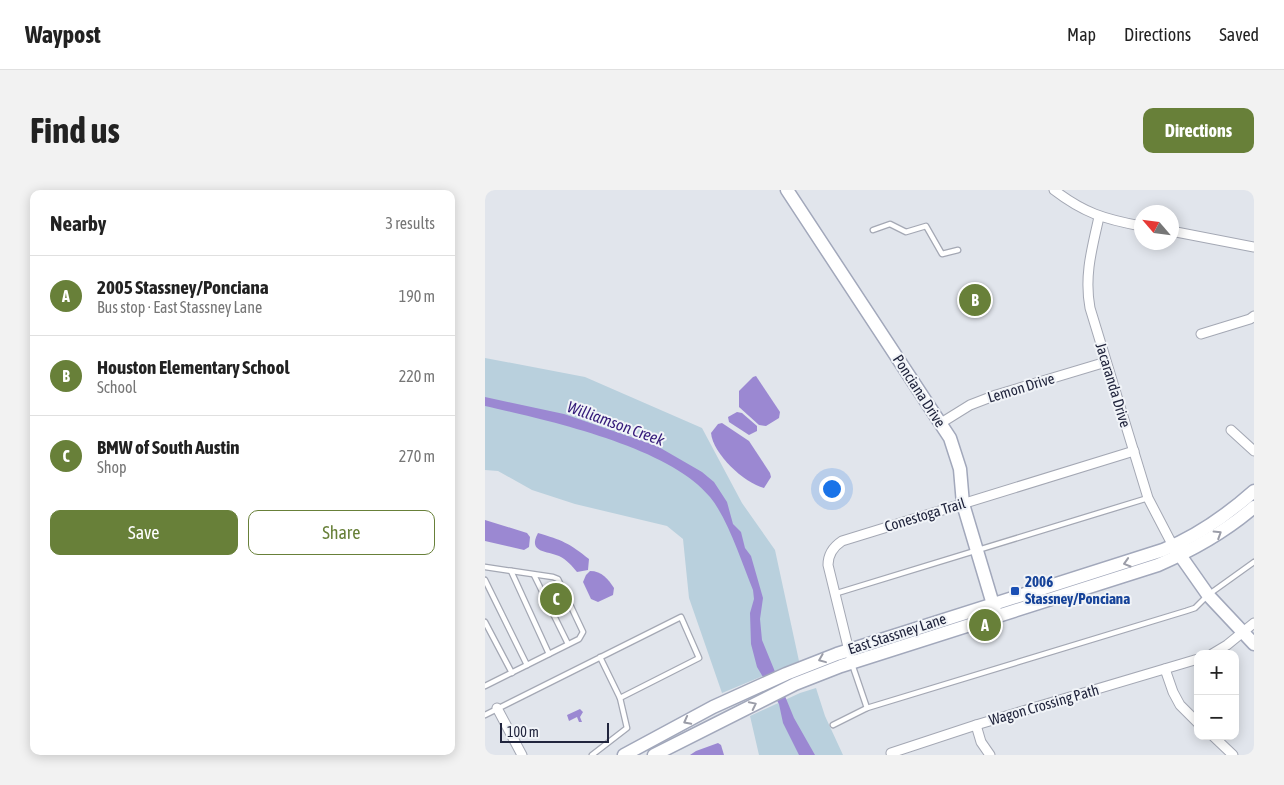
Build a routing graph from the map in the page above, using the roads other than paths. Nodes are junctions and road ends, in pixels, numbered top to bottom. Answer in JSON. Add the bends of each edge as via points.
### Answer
{"nodes":[{"id":1,"x":787,"y":190,"type":"edge"},
{"id":2,"x":1054,"y":190,"type":"edge"},
{"id":3,"x":1099,"y":217,"type":"junction"},
{"id":4,"x":1134,"y":224,"type":"edge"},
{"id":5,"x":873,"y":230,"type":"dead end"},
{"id":6,"x":1179,"y":233,"type":"edge"},
{"id":7,"x":1254,"y":247,"type":"edge"},
{"id":8,"x":958,"y":250,"type":"dead end"},
{"id":9,"x":1254,"y":316,"type":"edge"},
{"id":10,"x":1201,"y":334,"type":"dead end"},
{"id":11,"x":1106,"y":362,"type":"junction"},
{"id":12,"x":941,"y":423,"type":"junction"},
{"id":13,"x":1231,"y":430,"type":"dead end"},
{"id":14,"x":1254,"y":451,"type":"edge"},
{"id":15,"x":1133,"y":452,"type":"junction"},
{"id":16,"x":1254,"y":491,"type":"edge"},
{"id":17,"x":1149,"y":498,"type":"junction"},
{"id":18,"x":963,"y":504,"type":"junction"},
{"id":19,"x":1254,"y":507,"type":"edge"},
{"id":20,"x":976,"y":550,"type":"junction"},
{"id":21,"x":1176,"y":551,"type":"junction"},
{"id":22,"x":1254,"y":562,"type":"edge"},
{"id":23,"x":485,"y":567,"type":"edge"},
{"id":24,"x":511,"y":571,"type":"junction"},
{"id":25,"x":534,"y":575,"type":"junction"},
{"id":26,"x":485,"y":580,"type":"edge"},
{"id":27,"x":835,"y":594,"type":"junction"},
{"id":28,"x":1208,"y":595,"type":"junction"},
{"id":29,"x":994,"y":609,"type":"junction"},
{"id":30,"x":485,"y":622,"type":"edge"},
{"id":31,"x":1254,"y":623,"type":"edge"},
{"id":32,"x":1241,"y":632,"type":"junction"},
{"id":33,"x":568,"y":644,"type":"junction"},
{"id":34,"x":1254,"y":644,"type":"edge"},
{"id":35,"x":849,"y":649,"type":"junction"},
{"id":36,"x":1219,"y":650,"type":"edge"},
{"id":37,"x":549,"y":654,"type":"junction"},
{"id":38,"x":600,"y":657,"type":"junction"},
{"id":39,"x":1194,"y":660,"type":"edge"},
{"id":40,"x":851,"y":663,"type":"junction"},
{"id":41,"x":527,"y":665,"type":"junction"},
{"id":42,"x":1165,"y":669,"type":"junction"},
{"id":43,"x":512,"y":673,"type":"junction"},
{"id":44,"x":485,"y":686,"type":"edge"},
{"id":45,"x":620,"y":698,"type":"junction"},
{"id":46,"x":497,"y":708,"type":"junction"},
{"id":47,"x":867,"y":708,"type":"junction"},
{"id":48,"x":485,"y":715,"type":"edge"},
{"id":49,"x":1194,"y":718,"type":"edge"},
{"id":50,"x":833,"y":725,"type":"dead end"},
{"id":51,"x":976,"y":725,"type":"junction"},
{"id":52,"x":662,"y":734,"type":"junction"},
{"id":53,"x":1217,"y":740,"type":"edge"},
{"id":54,"x":668,"y":751,"type":"junction"},
{"id":55,"x":891,"y":754,"type":"edge"},
{"id":56,"x":522,"y":755,"type":"edge"},
{"id":57,"x":592,"y":755,"type":"edge"},
{"id":58,"x":624,"y":755,"type":"edge"},
{"id":59,"x":654,"y":755,"type":"edge"},
{"id":60,"x":990,"y":755,"type":"edge"},
{"id":61,"x":1233,"y":755,"type":"edge"}],
"edges":[{"from":1,"to":12,"type":"main road","name":"Ponciana Drive"},
{"from":2,"to":3,"type":"street"},
{"from":3,"to":4,"type":"street"},
{"from":3,"to":11,"type":"street","name":"Jacaranda Drive","via":[[1087,270],[1087,295]]},
{"from":5,"to":8,"type":"lane","via":[[890,224],[906,232],[926,226],[942,254]]},
{"from":6,"to":7,"type":"street"},
{"from":9,"to":10,"type":"street"},
{"from":11,"to":12,"type":"street","name":"Lemon Drive","via":[[996,394]]},
{"from":11,"to":15,"type":"street","name":"Jacaranda Drive"},
{"from":12,"to":18,"type":"main road","name":"Ponciana Drive","via":[[959,461]]},
{"from":13,"to":14,"type":"street"},
{"from":15,"to":17,"type":"street","name":"Jacaranda Drive"},
{"from":15,"to":18,"type":"street","name":"Conestoga Trail"},
{"from":16,"to":21,"type":"main road","name":"East Stassney Lane"},
{"from":17,"to":20,"type":"lane"},
{"from":17,"to":21,"type":"street","name":"Jacaranda Drive"},
{"from":18,"to":20,"type":"main road","name":"Ponciana Drive"},
{"from":18,"to":27,"type":"street","name":"Conestoga Trail","via":[[842,540],[830,552],[828,561]]},
{"from":21,"to":19,"type":"main road","name":"East Stassney Lane","one_way":true,"via":[[1224,530]]},
{"from":20,"to":27,"type":"lane"},
{"from":20,"to":29,"type":"main road","name":"Ponciana Drive"},
{"from":21,"to":28,"type":"main road"},
{"from":21,"to":29,"type":"main road","name":"East Stassney Lane","via":[[1132,561]]},
{"from":22,"to":28,"type":"lane"},
{"from":23,"to":24,"type":"lane"},
{"from":24,"to":25,"type":"lane"},
{"from":24,"to":37,"type":"lane"},
{"from":25,"to":33,"type":"lane"},
{"from":25,"to":33,"type":"lane","via":[[557,579],[578,620],[583,632],[579,639]]},
{"from":26,"to":41,"type":"lane"},
{"from":27,"to":35,"type":"street","name":"Conestoga Trail"},
{"from":28,"to":32,"type":"main road"},
{"from":28,"to":47,"type":"lane","via":[[1186,612]]},
{"from":29,"to":35,"type":"main road","name":"East Stassney Lane"},
{"from":29,"to":40,"type":"main road","name":"East Stassney Lane"},
{"from":30,"to":43,"type":"lane"},
{"from":31,"to":32,"type":"street"},
{"from":32,"to":34,"type":"main road"},
{"from":32,"to":36,"type":"street"},
{"from":33,"to":37,"type":"lane"},
{"from":35,"to":40,"type":"street","name":"Conestoga Trail"},
{"from":35,"to":52,"type":"main road","name":"East Stassney Lane","one_way":true,"via":[[713,707]]},
{"from":37,"to":41,"type":"lane"},
{"from":38,"to":45,"type":"lane"},
{"from":38,"to":45,"type":"lane","via":[[681,617],[699,658]]},
{"from":38,"to":46,"type":"lane"},
{"from":39,"to":42,"type":"street","name":"Wagon Crossing Path"},
{"from":40,"to":47,"type":"lane"},
{"from":54,"to":40,"type":"main road","name":"East Stassney Lane","one_way":true,"via":[[795,684]]},
{"from":41,"to":43,"type":"lane"},
{"from":42,"to":49,"type":"street","via":[[1173,692]]},
{"from":42,"to":51,"type":"street","name":"Wagon Crossing Path"},
{"from":43,"to":44,"type":"lane"},
{"from":45,"to":57,"type":"lane","via":[[627,728]]},
{"from":46,"to":48,"type":"lane"},
{"from":46,"to":56,"type":"street"},
{"from":47,"to":50,"type":"lane"},
{"from":51,"to":55,"type":"street","name":"Wagon Crossing Path"},
{"from":51,"to":60,"type":"street","via":[[981,742]]},
{"from":52,"to":54,"type":"main road"},
{"from":52,"to":58,"type":"main road","name":"East Stassney Lane"},
{"from":53,"to":61,"type":"street"},
{"from":54,"to":59,"type":"main road","name":"East Stassney Lane"}]}
